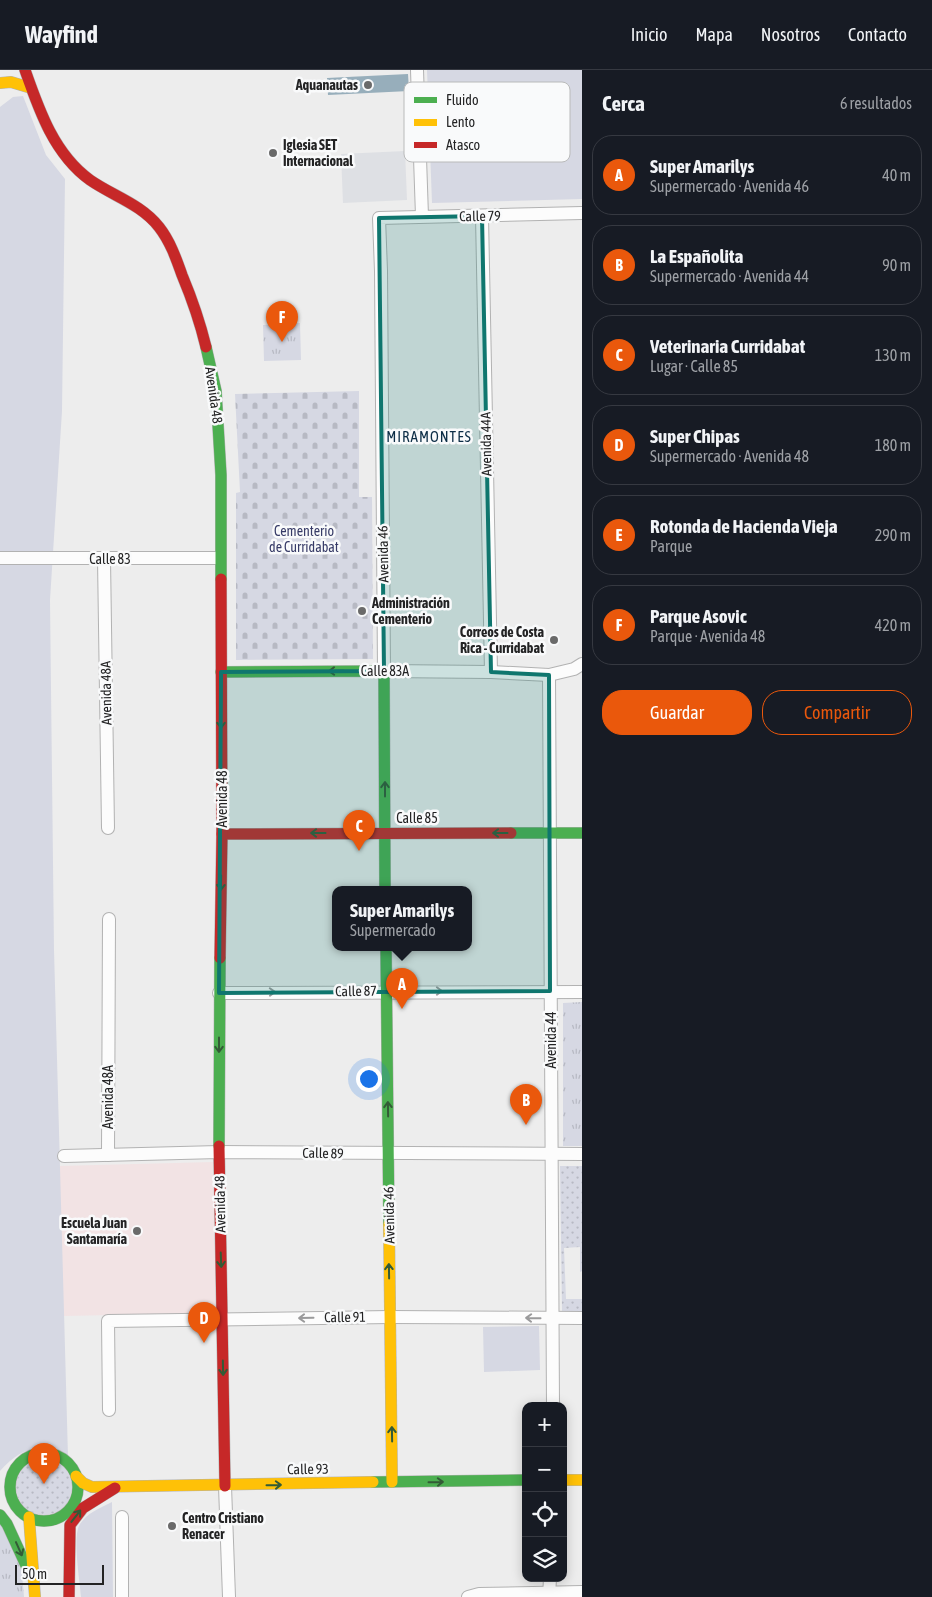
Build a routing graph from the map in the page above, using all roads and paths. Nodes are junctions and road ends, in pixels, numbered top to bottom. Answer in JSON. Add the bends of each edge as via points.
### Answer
{"nodes":[{"id":1,"x":1,"y":70,"type":"edge"},
{"id":2,"x":9,"y":70,"type":"edge"},
{"id":3,"x":25,"y":70,"type":"edge"},
{"id":4,"x":0,"y":74,"type":"edge"},
{"id":5,"x":0,"y":82,"type":"edge"},
{"id":6,"x":32,"y":88,"type":"junction"},
{"id":7,"x":420,"y":162,"type":"edge"},
{"id":8,"x":582,"y":213,"type":"edge"},
{"id":9,"x":422,"y":216,"type":"junction"},
{"id":10,"x":482,"y":216,"type":"junction"},
{"id":11,"x":379,"y":218,"type":"joint"},
{"id":12,"x":0,"y":558,"type":"edge"},
{"id":13,"x":220,"y":558,"type":"junction"},
{"id":14,"x":104,"y":559,"type":"junction"},
{"id":15,"x":582,"y":664,"type":"edge"},
{"id":16,"x":384,"y":671,"type":"junction"},
{"id":17,"x":221,"y":672,"type":"junction"},
{"id":18,"x":490,"y":672,"type":"junction"},
{"id":19,"x":549,"y":675,"type":"junction"},
{"id":20,"x":108,"y":828,"type":"dead end"},
{"id":21,"x":385,"y":833,"type":"junction"},
{"id":22,"x":549,"y":833,"type":"junction"},
{"id":23,"x":582,"y":833,"type":"edge"},
{"id":24,"x":222,"y":834,"type":"junction"},
{"id":25,"x":385,"y":886,"type":"edge"},
{"id":26,"x":109,"y":919,"type":"dead end"},
{"id":27,"x":386,"y":951,"type":"edge"},
{"id":28,"x":386,"y":991,"type":"junction"},
{"id":29,"x":550,"y":991,"type":"junction"},
{"id":30,"x":582,"y":992,"type":"edge"},
{"id":31,"x":219,"y":993,"type":"junction"},
{"id":32,"x":219,"y":1152,"type":"junction"},
{"id":33,"x":388,"y":1154,"type":"junction"},
{"id":34,"x":552,"y":1154,"type":"junction"},
{"id":35,"x":582,"y":1154,"type":"edge"},
{"id":36,"x":108,"y":1155,"type":"junction"},
{"id":37,"x":64,"y":1156,"type":"dead end"},
{"id":38,"x":390,"y":1317,"type":"junction"},
{"id":39,"x":553,"y":1318,"type":"junction"},
{"id":40,"x":582,"y":1318,"type":"edge"},
{"id":41,"x":222,"y":1319,"type":"junction"},
{"id":42,"x":553,"y":1402,"type":"edge"},
{"id":43,"x":109,"y":1410,"type":"dead end"},
{"id":44,"x":17,"y":1466,"type":"junction"},
{"id":45,"x":0,"y":1468,"type":"edge"},
{"id":46,"x":76,"y":1476,"type":"junction"},
{"id":47,"x":522,"y":1480,"type":"edge"},
{"id":48,"x":567,"y":1480,"type":"edge"},
{"id":49,"x":582,"y":1480,"type":"edge"},
{"id":50,"x":392,"y":1482,"type":"junction"},
{"id":51,"x":225,"y":1486,"type":"junction"},
{"id":52,"x":92,"y":1487,"type":"junction"},
{"id":53,"x":117,"y":1487,"type":"junction"},
{"id":54,"x":75,"y":1499,"type":"junction"},
{"id":55,"x":0,"y":1500,"type":"edge"},
{"id":56,"x":18,"y":1508,"type":"junction"},
{"id":57,"x":0,"y":1515,"type":"edge"},
{"id":58,"x":60,"y":1516,"type":"junction"},
{"id":59,"x":29,"y":1517,"type":"junction"},
{"id":60,"x":122,"y":1517,"type":"dead end"},
{"id":61,"x":35,"y":1591,"type":"edge"},
{"id":62,"x":582,"y":1592,"type":"edge"},
{"id":63,"x":549,"y":1594,"type":"edge"},
{"id":64,"x":67,"y":1597,"type":"edge"},
{"id":65,"x":122,"y":1597,"type":"edge"},
{"id":66,"x":229,"y":1597,"type":"edge"},
{"id":67,"x":468,"y":1597,"type":"edge"}],
"edges":[{"from":1,"to":4,"type":"main road"},
{"from":2,"to":5,"type":"main road"},
{"from":3,"to":6,"type":"main road","name":"Avenida 48"},
{"from":5,"to":6,"type":"main road"},
{"from":6,"to":13,"type":"main road","name":"Avenida 48","via":[[41,114],[71,164],[111,193],[139,207],[159,227],[173,250],[199,318],[216,391],[221,475]]},
{"from":7,"to":9,"type":"street"},
{"from":8,"to":10,"type":"street","name":"Calle 79"},
{"from":9,"to":10,"type":"street","name":"Calle 79"},
{"from":9,"to":11,"type":"street","name":"Calle 79"},
{"from":10,"to":18,"type":"street","name":"Avenida 44A"},
{"from":11,"to":16,"type":"street","name":"Avenida 46"},
{"from":12,"to":14,"type":"street","name":"Calle 83"},
{"from":13,"to":14,"type":"street","name":"Calle 83"},
{"from":13,"to":17,"type":"main road","name":"Avenida 48"},
{"from":14,"to":20,"type":"street","name":"Avenida 48A"},
{"from":15,"to":19,"type":"street","name":"Calle 83A"},
{"from":16,"to":17,"type":"main road","name":"Calle 83A","one_way":true},
{"from":16,"to":18,"type":"street","name":"Calle 83A"},
{"from":21,"to":16,"type":"main road","name":"Avenida 46","one_way":true},
{"from":17,"to":24,"type":"main road","name":"Avenida 48","one_way":true},
{"from":18,"to":19,"type":"street","name":"Calle 83A"},
{"from":19,"to":22,"type":"street","name":"Avenida 44"},
{"from":22,"to":21,"type":"main road","name":"Calle 85","one_way":true},
{"from":21,"to":24,"type":"main road","name":"Calle 85","one_way":true},
{"from":21,"to":25,"type":"main road","name":"Avenida 46"},
{"from":22,"to":23,"type":"main road","name":"Calle 85"},
{"from":22,"to":29,"type":"street","name":"Avenida 44"},
{"from":24,"to":31,"type":"main road","name":"Avenida 48","one_way":true},
{"from":26,"to":36,"type":"street","name":"Avenida 48A"},
{"from":27,"to":28,"type":"main road","name":"Avenida 46"},
{"from":28,"to":29,"type":"street","name":"Calle 87","one_way":true},
{"from":31,"to":28,"type":"street","name":"Calle 87","one_way":true},
{"from":33,"to":28,"type":"main road","name":"Avenida 46","one_way":true},
{"from":29,"to":30,"type":"street","name":"Calle 87"},
{"from":29,"to":34,"type":"street","name":"Avenida 44"},
{"from":31,"to":32,"type":"main road","name":"Avenida 48","one_way":true},
{"from":32,"to":33,"type":"street","name":"Calle 89"},
{"from":32,"to":36,"type":"street","name":"Calle 89"},
{"from":32,"to":41,"type":"main road","name":"Avenida 48","one_way":true},
{"from":33,"to":34,"type":"street","name":"Calle 89"},
{"from":38,"to":33,"type":"main road","name":"Avenida 46","one_way":true},
{"from":34,"to":35,"type":"street","name":"Calle 89"},
{"from":34,"to":39,"type":"street","name":"Avenida 44"},
{"from":36,"to":37,"type":"street","name":"Calle 89"},
{"from":39,"to":38,"type":"street","name":"Calle 91","one_way":true},
{"from":38,"to":41,"type":"street","name":"Calle 91","one_way":true},
{"from":50,"to":38,"type":"main road","name":"Avenida 46","one_way":true},
{"from":39,"to":40,"type":"street","name":"Calle 91"},
{"from":39,"to":42,"type":"street","name":"Avenida 44"},
{"from":41,"to":43,"type":"street","name":"Calle 91","via":[[108,1321]]},
{"from":41,"to":51,"type":"main road","name":"Avenida 48","one_way":true},
{"from":44,"to":45,"type":"main road"},
{"from":44,"to":46,"type":"main road","via":[[31,1455],[49,1454],[66,1461]]},
{"from":44,"to":56,"type":"main road","via":[[10,1487]]},
{"from":46,"to":52,"type":"main road","via":[[83,1484]]},
{"from":46,"to":54,"type":"main road"},
{"from":50,"to":47,"type":"main road","name":"Calle 93","one_way":true},
{"from":48,"to":49,"type":"main road"},
{"from":51,"to":50,"type":"main road","name":"Calle 93","one_way":true},
{"from":51,"to":53,"type":"main road","name":"Calle 93"},
{"from":51,"to":66,"type":"street","name":"Avenida 48"},
{"from":52,"to":53,"type":"main road","name":"Calle 93"},
{"from":52,"to":54,"type":"main road"},
{"from":64,"to":53,"type":"main road","one_way":true,"via":[[70,1525],[82,1508]]},
{"from":54,"to":58,"type":"main road"},
{"from":55,"to":56,"type":"main road"},
{"from":56,"to":59,"type":"main road"},
{"from":57,"to":61,"type":"main road","one_way":true,"via":[[7,1524]]},
{"from":58,"to":59,"type":"main road","via":[[50,1520]]},
{"from":58,"to":64,"type":"main road"},
{"from":59,"to":61,"type":"main road"},
{"from":60,"to":65,"type":"street"},
{"from":62,"to":63,"type":"street"},
{"from":63,"to":67,"type":"street","via":[[479,1594]]}]}
